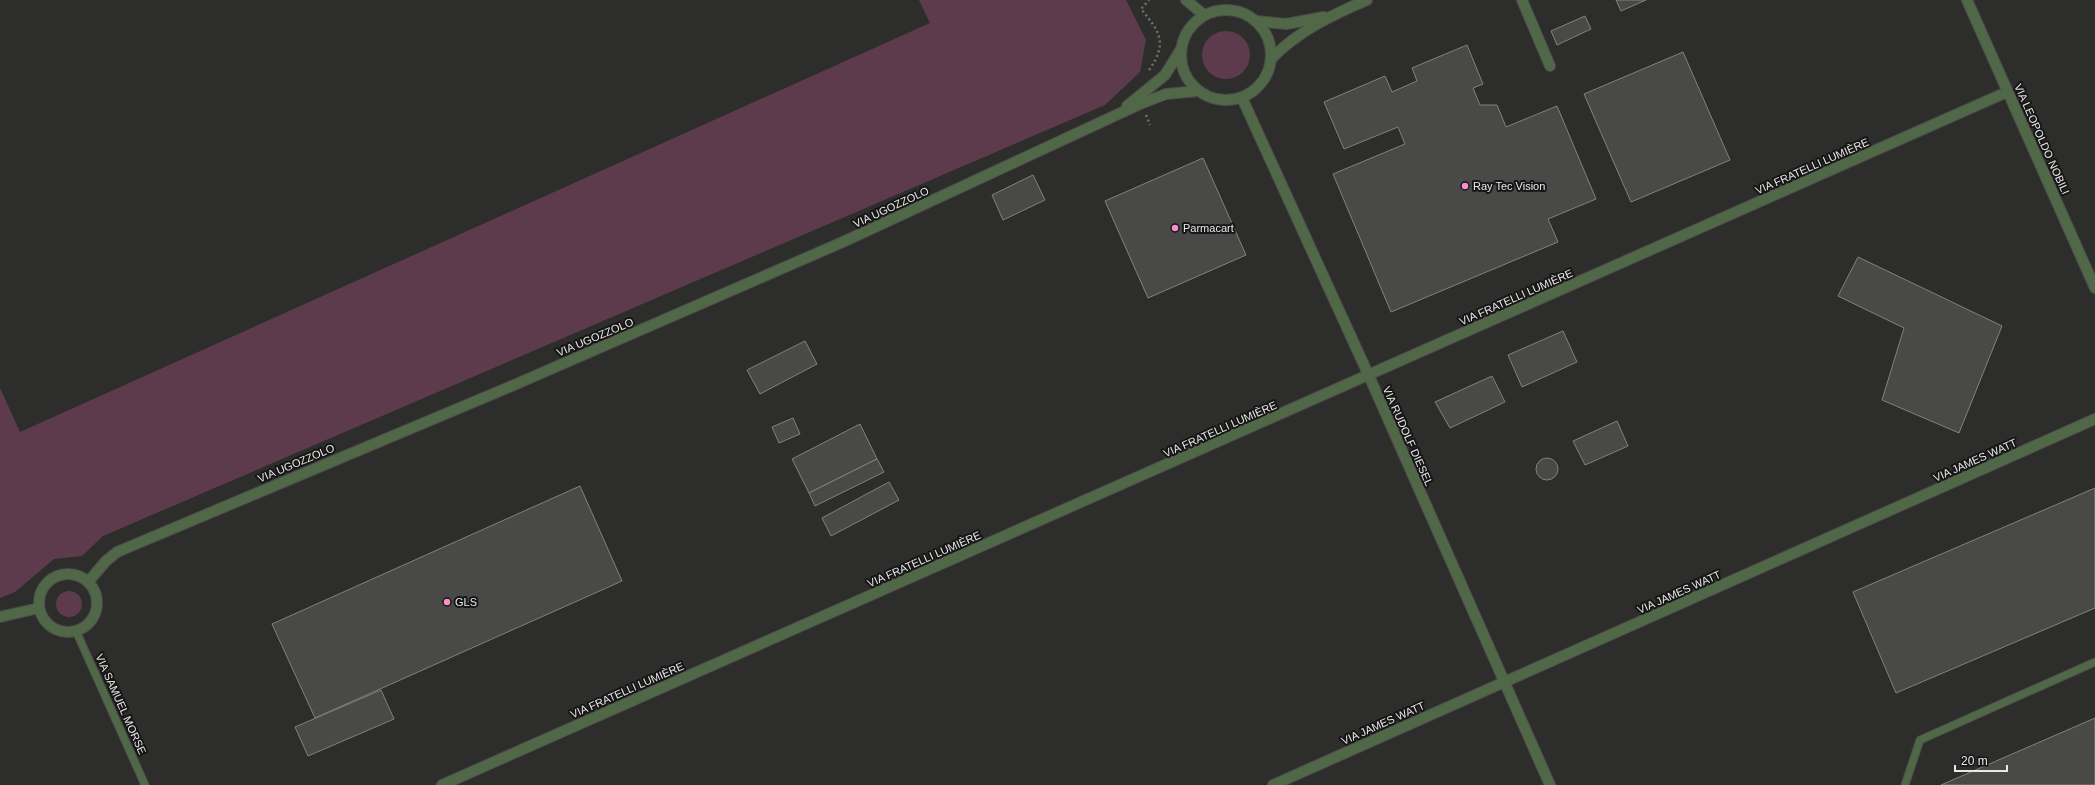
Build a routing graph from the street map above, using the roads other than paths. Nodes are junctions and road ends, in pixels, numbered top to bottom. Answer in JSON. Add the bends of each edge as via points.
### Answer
{"nodes":[{"id":1,"x":1186,"y":0,"type":"edge"},
{"id":2,"x":1367,"y":0,"type":"edge"},
{"id":3,"x":1522,"y":0,"type":"edge"},
{"id":4,"x":1967,"y":0,"type":"edge"},
{"id":5,"x":1204,"y":16,"type":"junction"},
{"id":6,"x":1328,"y":17,"type":"junction"},
{"id":7,"x":1256,"y":21,"type":"junction"},
{"id":8,"x":1181,"y":49,"type":"junction"},
{"id":9,"x":1271,"y":60,"type":"junction"},
{"id":10,"x":1550,"y":66,"type":"dead end"},
{"id":11,"x":1198,"y":91,"type":"junction"},
{"id":12,"x":2007,"y":92,"type":"junction"},
{"id":13,"x":1242,"y":98,"type":"junction"},
{"id":14,"x":1115,"y":115,"type":"junction"},
{"id":15,"x":2095,"y":288,"type":"edge"},
{"id":16,"x":1369,"y":376,"type":"junction"},
{"id":17,"x":2095,"y":419,"type":"edge"},
{"id":18,"x":88,"y":582,"type":"junction"},
{"id":19,"x":39,"y":608,"type":"junction"},
{"id":20,"x":0,"y":617,"type":"edge"},
{"id":21,"x":76,"y":632,"type":"junction"},
{"id":22,"x":2095,"y":662,"type":"edge"},
{"id":23,"x":1505,"y":683,"type":"junction"},
{"id":24,"x":145,"y":785,"type":"edge"},
{"id":25,"x":442,"y":785,"type":"edge"},
{"id":26,"x":1273,"y":785,"type":"edge"},
{"id":27,"x":1550,"y":785,"type":"edge"},
{"id":28,"x":1905,"y":785,"type":"edge"}],
"edges":[{"from":1,"to":5,"type":"street"},
{"from":2,"to":6,"type":"street"},
{"from":3,"to":10,"type":"street"},
{"from":4,"to":12,"type":"street","name":"VIA LEOPOLDO NOBILI"},
{"from":5,"to":7,"type":"street","via":[[1217,11],[1231,10],[1244,13]]},
{"from":5,"to":8,"type":"street","via":[[1193,24],[1185,36]]},
{"from":6,"to":7,"type":"street","via":[[1286,24]]},
{"from":6,"to":9,"type":"street","via":[[1286,44]]},
{"from":7,"to":9,"type":"street","via":[[1265,32],[1270,45]]},
{"from":8,"to":11,"type":"street","via":[[1182,65],[1188,79]]},
{"from":8,"to":14,"type":"street","name":"VIA UGOZZOLO","via":[[1165,75]]},
{"from":9,"to":13,"type":"street","via":[[1262,83]]},
{"from":11,"to":13,"type":"street","via":[[1219,100]]},
{"from":11,"to":14,"type":"street","name":"VIA UGOZZOLO","via":[[1166,94]]},
{"from":12,"to":15,"type":"street","name":"VIA LEOPOLDO NOBILI"},
{"from":12,"to":16,"type":"street","name":"VIA FRATELLI LUMIÈRE"},
{"from":13,"to":16,"type":"street","name":"VIA RUDOLF DIESEL"},
{"from":14,"to":18,"type":"street","name":"VIA UGOZZOLO","via":[[838,245],[117,552]]},
{"from":16,"to":23,"type":"street","name":"VIA RUDOLF DIESEL"},
{"from":16,"to":25,"type":"street","name":"VIA FRATELLI LUMIÈRE"},
{"from":17,"to":23,"type":"street","name":"VIA JAMES WATT"},
{"from":18,"to":19,"type":"street","via":[[72,574],[54,577],[42,590]]},
{"from":18,"to":21,"type":"street","via":[[96,597],[95,614],[84,628]]},
{"from":19,"to":20,"type":"street"},
{"from":19,"to":21,"type":"street","via":[[48,625],[66,633]]},
{"from":21,"to":24,"type":"lane","name":"VIA SAMUEL MORSE"},
{"from":22,"to":28,"type":"lane","via":[[1920,740]]},
{"from":23,"to":26,"type":"street","name":"VIA JAMES WATT"},
{"from":23,"to":27,"type":"street","name":"VIA RUDOLF DIESEL"}]}
